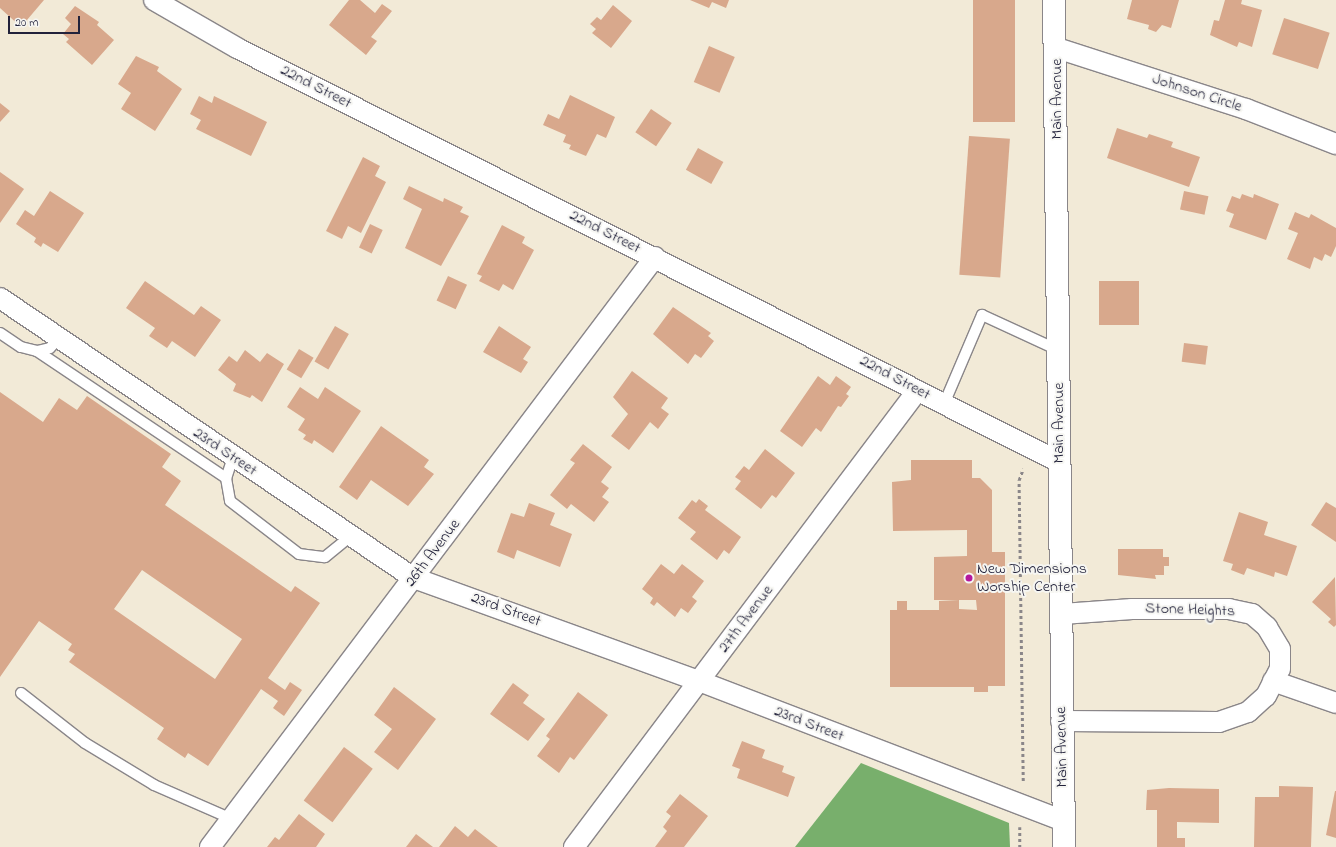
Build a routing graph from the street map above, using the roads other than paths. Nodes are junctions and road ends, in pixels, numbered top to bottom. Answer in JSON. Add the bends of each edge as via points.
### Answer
{"nodes":[{"id":1,"x":154,"y":0,"type":"edge"},
{"id":2,"x":1054,"y":0,"type":"edge"},
{"id":3,"x":1057,"y":48,"type":"junction"},
{"id":4,"x":1336,"y":144,"type":"edge"},
{"id":5,"x":655,"y":257,"type":"junction"},
{"id":6,"x":0,"y":298,"type":"edge"},
{"id":7,"x":0,"y":333,"type":"edge"},
{"id":8,"x":59,"y":338,"type":"junction"},
{"id":9,"x":1058,"y":350,"type":"junction"},
{"id":10,"x":37,"y":351,"type":"junction"},
{"id":11,"x":918,"y":391,"type":"junction"},
{"id":12,"x":944,"y":404,"type":"junction"},
{"id":13,"x":233,"y":457,"type":"junction"},
{"id":14,"x":1059,"y":462,"type":"junction"},
{"id":15,"x":226,"y":478,"type":"junction"},
{"id":16,"x":351,"y":536,"type":"junction"},
{"id":17,"x":414,"y":578,"type":"junction"},
{"id":18,"x":1062,"y":614,"type":"junction"},
{"id":19,"x":699,"y":681,"type":"junction"},
{"id":20,"x":1273,"y":681,"type":"junction"},
{"id":21,"x":21,"y":693,"type":"dead end"},
{"id":22,"x":1336,"y":703,"type":"edge"},
{"id":23,"x":1062,"y":721,"type":"junction"},
{"id":24,"x":232,"y":819,"type":"junction"},
{"id":25,"x":1064,"y":821,"type":"junction"},
{"id":26,"x":210,"y":847,"type":"edge"},
{"id":27,"x":574,"y":847,"type":"edge"},
{"id":28,"x":1064,"y":847,"type":"edge"}],
"edges":[{"from":1,"to":5,"type":"street","name":"22nd Street","via":[[236,48]]},
{"from":2,"to":3,"type":"main road","name":"Main Avenue"},
{"from":3,"to":4,"type":"street","name":"Johnson Circle","via":[[1246,109]]},
{"from":3,"to":9,"type":"main road","name":"Main Avenue"},
{"from":5,"to":11,"type":"street","name":"22nd Street"},
{"from":5,"to":17,"type":"street","name":"26th Avenue"},
{"from":6,"to":8,"type":"street","name":"23rd Street"},
{"from":7,"to":10,"type":"lane","via":[[21,347]]},
{"from":8,"to":10,"type":"lane","via":[[50,348]]},
{"from":8,"to":13,"type":"street","name":"23rd Street"},
{"from":9,"to":12,"type":"lane","via":[[982,314]]},
{"from":9,"to":14,"type":"main road","name":"Main Avenue"},
{"from":10,"to":15,"type":"lane"},
{"from":11,"to":12,"type":"street","name":"22nd Street"},
{"from":11,"to":19,"type":"street","name":"27th Avenue"},
{"from":12,"to":14,"type":"street","name":"22nd Street"},
{"from":13,"to":15,"type":"lane"},
{"from":13,"to":16,"type":"street","name":"23rd Street"},
{"from":14,"to":18,"type":"main road","name":"Main Avenue"},
{"from":15,"to":16,"type":"lane","via":[[230,501],[239,511],[299,554],[325,557]]},
{"from":16,"to":17,"type":"street","name":"23rd Street"},
{"from":17,"to":19,"type":"street","name":"23rd Street"},
{"from":17,"to":24,"type":"street","name":"26th Avenue"},
{"from":18,"to":20,"type":"street","name":"Stone Heights","via":[[1132,609],[1229,609],[1252,614],[1267,627],[1280,649],[1280,669]]},
{"from":18,"to":23,"type":"main road","name":"Main Avenue"},
{"from":19,"to":25,"type":"street","name":"23rd Street"},
{"from":19,"to":27,"type":"street","name":"27th Avenue"},
{"from":20,"to":22,"type":"street"},
{"from":20,"to":23,"type":"street","name":"Stone Heights","via":[[1266,696],[1248,712],[1219,722]]},
{"from":21,"to":24,"type":"lane","via":[[85,743],[142,777]]},
{"from":23,"to":25,"type":"main road","name":"Main Avenue"},
{"from":24,"to":26,"type":"street","name":"26th Avenue"},
{"from":25,"to":28,"type":"main road","name":"Main Avenue"}]}
